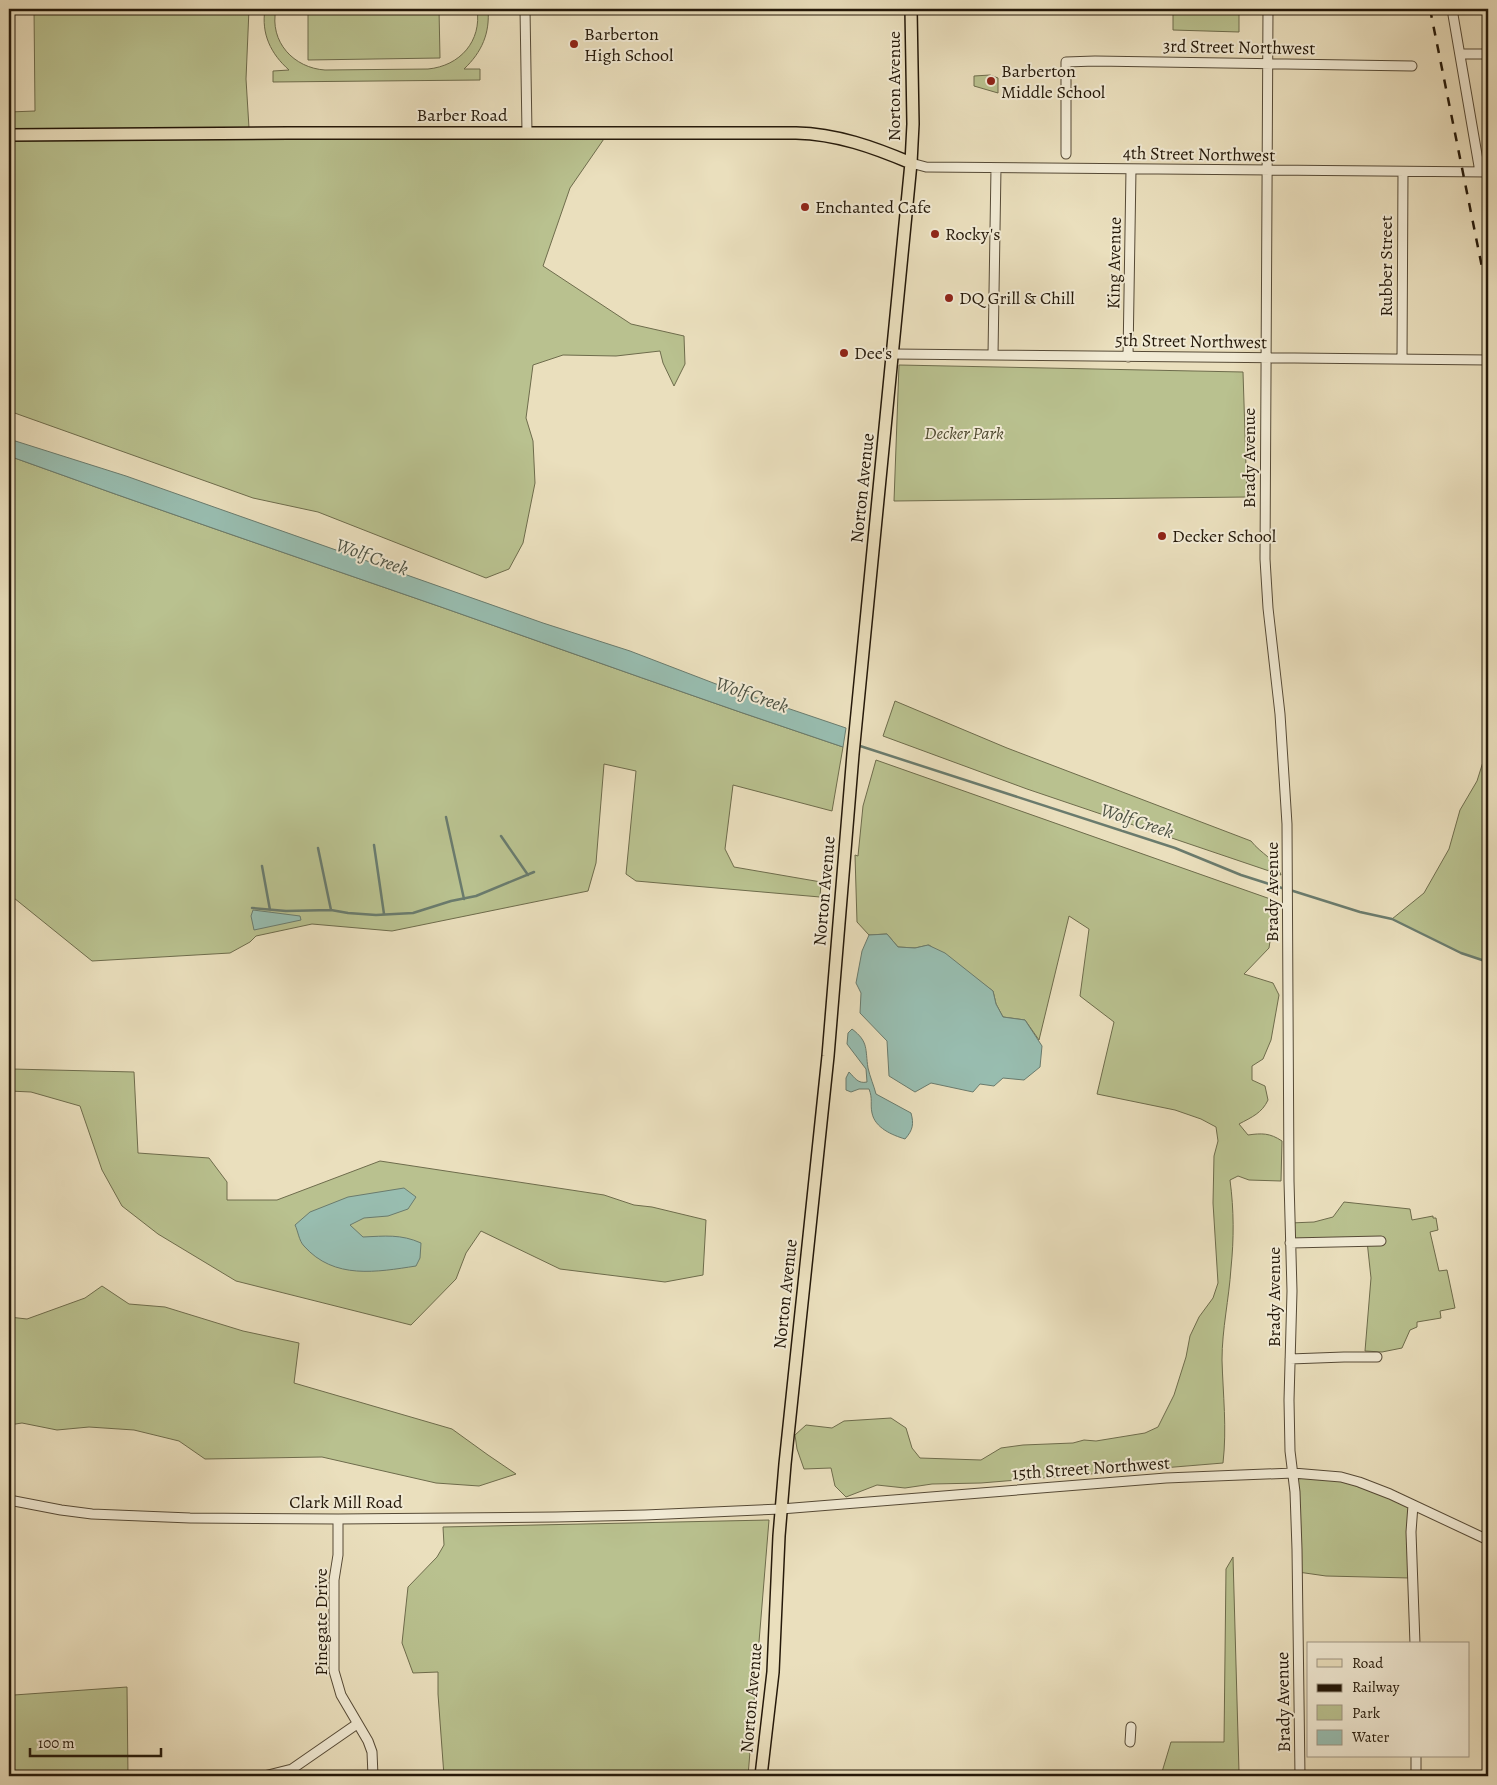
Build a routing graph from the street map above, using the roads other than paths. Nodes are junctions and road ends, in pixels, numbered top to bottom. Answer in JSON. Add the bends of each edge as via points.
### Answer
{"nodes":[{"id":1,"x":525,"y":9,"type":"edge"},
{"id":2,"x":911,"y":9,"type":"edge"},
{"id":3,"x":1268,"y":9,"type":"edge"},
{"id":4,"x":1452,"y":9,"type":"edge"},
{"id":5,"x":1460,"y":54,"type":"junction"},
{"id":6,"x":1488,"y":54,"type":"edge"},
{"id":7,"x":1267,"y":64,"type":"junction"},
{"id":8,"x":1412,"y":66,"type":"dead end"},
{"id":9,"x":527,"y":132,"type":"junction"},
{"id":10,"x":9,"y":135,"type":"edge"},
{"id":11,"x":1066,"y":154,"type":"dead end"},
{"id":12,"x":911,"y":163,"type":"junction"},
{"id":13,"x":996,"y":168,"type":"junction"},
{"id":14,"x":1131,"y":169,"type":"junction"},
{"id":15,"x":1266,"y":171,"type":"junction"},
{"id":16,"x":1403,"y":172,"type":"junction"},
{"id":17,"x":1484,"y":172,"type":"edge"},
{"id":18,"x":894,"y":354,"type":"junction"},
{"id":19,"x":993,"y":355,"type":"junction"},
{"id":20,"x":1128,"y":357,"type":"junction"},
{"id":21,"x":1266,"y":358,"type":"junction"},
{"id":22,"x":1402,"y":360,"type":"junction"},
{"id":23,"x":1488,"y":360,"type":"edge"},
{"id":24,"x":1381,"y":1241,"type":"dead end"},
{"id":25,"x":1290,"y":1243,"type":"junction"},
{"id":26,"x":1377,"y":1357,"type":"dead end"},
{"id":27,"x":1290,"y":1359,"type":"junction"},
{"id":28,"x":1293,"y":1473,"type":"junction"},
{"id":29,"x":9,"y":1500,"type":"edge"},
{"id":30,"x":1413,"y":1505,"type":"junction"},
{"id":31,"x":781,"y":1509,"type":"junction"},
{"id":32,"x":684,"y":1513,"type":"joint"},
{"id":33,"x":338,"y":1520,"type":"junction"},
{"id":34,"x":1488,"y":1540,"type":"edge"},
{"id":35,"x":1415,"y":1642,"type":"edge"},
{"id":36,"x":357,"y":1724,"type":"junction"},
{"id":37,"x":1131,"y":1727,"type":"dead end"},
{"id":38,"x":1130,"y":1742,"type":"dead end"},
{"id":39,"x":1416,"y":1758,"type":"edge"},
{"id":40,"x":231,"y":1776,"type":"edge"},
{"id":41,"x":242,"y":1776,"type":"edge"},
{"id":42,"x":264,"y":1776,"type":"edge"},
{"id":43,"x":373,"y":1776,"type":"edge"},
{"id":44,"x":761,"y":1776,"type":"edge"},
{"id":45,"x":1300,"y":1776,"type":"edge"},
{"id":46,"x":1416,"y":1776,"type":"edge"}],
"edges":[{"from":1,"to":9,"type":"street"},
{"from":2,"to":12,"type":"main road","name":"Norton Avenue"},
{"from":3,"to":7,"type":"street","name":"Brady Avenue"},
{"from":4,"to":5,"type":"street"},
{"from":5,"to":6,"type":"street"},
{"from":5,"to":17,"type":"street"},
{"from":7,"to":8,"type":"street","name":"3rd Street Northwest"},
{"from":7,"to":11,"type":"street","name":"3rd Street Northwest","via":[[1066,62]]},
{"from":7,"to":15,"type":"street","name":"Brady Avenue"},
{"from":9,"to":10,"type":"main road","name":"Barber Road"},
{"from":9,"to":12,"type":"main road","name":"Barber Road","via":[[808,133],[843,138]]},
{"from":12,"to":13,"type":"street","name":"4th Street Northwest","via":[[926,167]]},
{"from":12,"to":18,"type":"main road","name":"Norton Avenue"},
{"from":13,"to":14,"type":"street","name":"4th Street Northwest"},
{"from":13,"to":19,"type":"street"},
{"from":14,"to":15,"type":"street","name":"4th Street Northwest"},
{"from":14,"to":20,"type":"street","name":"King Avenue"},
{"from":15,"to":16,"type":"street","name":"4th Street Northwest"},
{"from":15,"to":21,"type":"street","name":"Brady Avenue"},
{"from":16,"to":17,"type":"street","name":"4th Street Northwest"},
{"from":16,"to":22,"type":"street","name":"Rubber Street"},
{"from":18,"to":19,"type":"street","name":"5th Street Northwest"},
{"from":18,"to":31,"type":"main road","name":"Norton Avenue","via":[[853,754],[828,1056]]},
{"from":19,"to":20,"type":"street","name":"5th Street Northwest"},
{"from":20,"to":21,"type":"street","name":"5th Street Northwest"},
{"from":21,"to":22,"type":"street","name":"5th Street Northwest"},
{"from":21,"to":25,"type":"street","name":"Brady Avenue","via":[[1266,568],[1284,764],[1289,903]]},
{"from":22,"to":23,"type":"street","name":"5th Street Northwest"},
{"from":24,"to":25,"type":"street"},
{"from":25,"to":27,"type":"street","name":"Brady Avenue"},
{"from":26,"to":27,"type":"street"},
{"from":27,"to":28,"type":"street","name":"Brady Avenue"},
{"from":28,"to":30,"type":"street","name":"15th Street Northwest","via":[[1341,1477]]},
{"from":28,"to":31,"type":"street","name":"15th Street Northwest","via":[[1166,1478]]},
{"from":28,"to":45,"type":"street","name":"Brady Avenue"},
{"from":29,"to":33,"type":"street","name":"Clark Mill Road","via":[[61,1510],[129,1516]]},
{"from":30,"to":34,"type":"street","name":"15th Street Northwest"},
{"from":30,"to":35,"type":"street"},
{"from":31,"to":32,"type":"street","name":"15th Street Northwest"},
{"from":31,"to":44,"type":"main road","name":"Norton Avenue","via":[[773,1672]]},
{"from":32,"to":33,"type":"street","name":"Clark Mill Road"},
{"from":33,"to":36,"type":"street","name":"Pinegate Drive","via":[[334,1671],[341,1695]]},
{"from":36,"to":42,"type":"street","via":[[292,1769]]},
{"from":36,"to":43,"type":"street","name":"Pinegate Drive","via":[[372,1752]]},
{"from":37,"to":38,"type":"street"},
{"from":39,"to":46,"type":"street"},
{"from":40,"to":41,"type":"street"}]}
